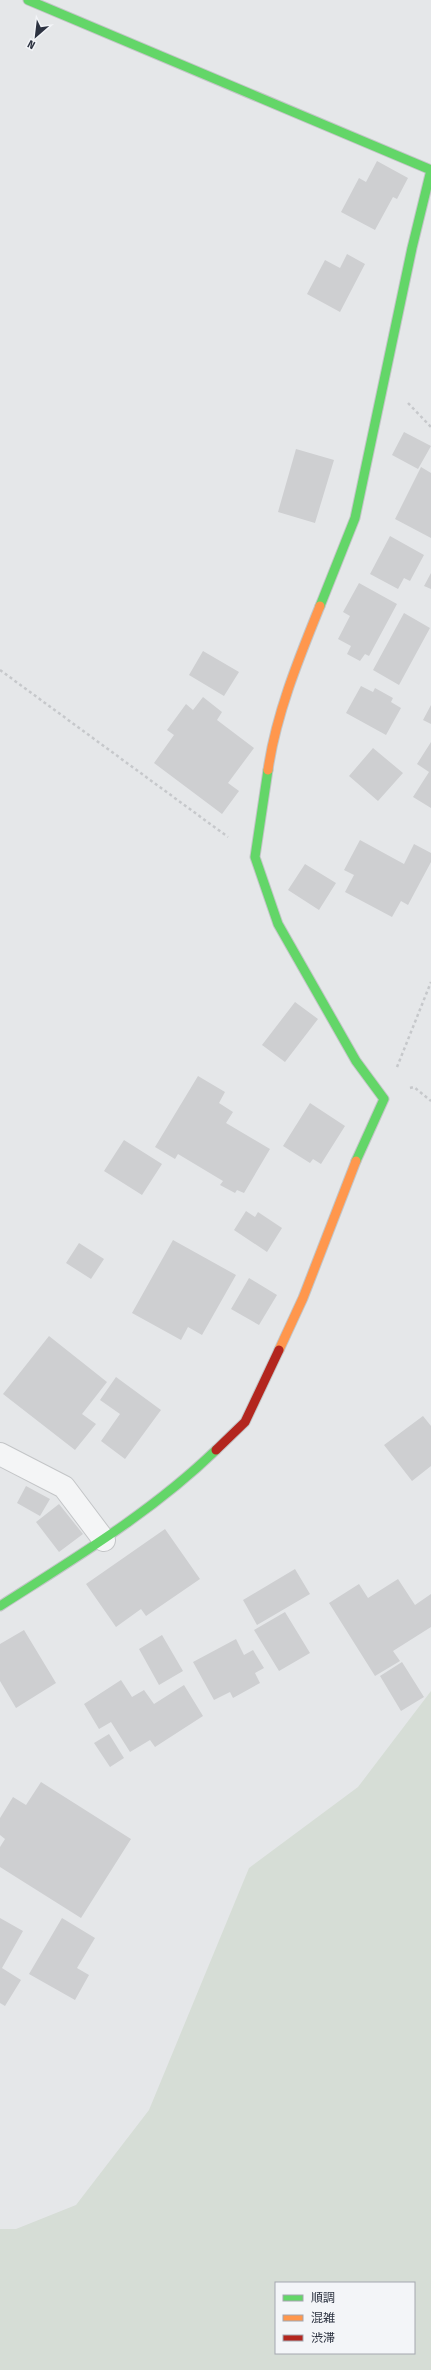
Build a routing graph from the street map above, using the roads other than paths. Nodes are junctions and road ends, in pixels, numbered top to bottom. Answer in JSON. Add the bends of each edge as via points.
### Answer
{"nodes":[{"id":1,"x":28,"y":0,"type":"edge"},
{"id":2,"x":431,"y":170,"type":"edge"},
{"id":3,"x":0,"y":1454,"type":"edge"},
{"id":4,"x":104,"y":1540,"type":"junction"},
{"id":5,"x":0,"y":1606,"type":"edge"}],
"edges":[{"from":1,"to":2,"type":"street"},
{"from":2,"to":4,"type":"street","via":[[355,518],[303,647],[271,746],[255,856],[278,924],[356,1061],[384,1099],[351,1173],[303,1298],[245,1422],[188,1477]]},
{"from":3,"to":4,"type":"street","via":[[64,1487]]},
{"from":4,"to":5,"type":"street"}]}
